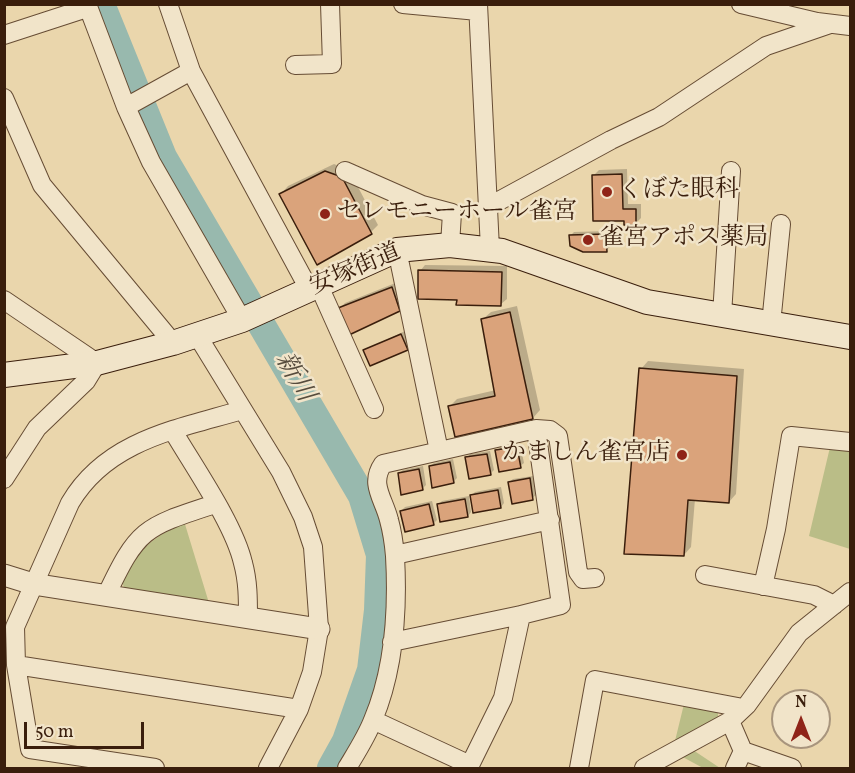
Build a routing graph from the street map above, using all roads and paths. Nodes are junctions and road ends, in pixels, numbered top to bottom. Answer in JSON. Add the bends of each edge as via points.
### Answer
{"nodes":[{"id":1,"x":168,"y":4,"type":"edge"},
{"id":2,"x":330,"y":4,"type":"edge"},
{"id":3,"x":403,"y":4,"type":"edge"},
{"id":4,"x":741,"y":4,"type":"edge"},
{"id":5,"x":87,"y":6,"type":"edge"},
{"id":6,"x":478,"y":8,"type":"edge"},
{"id":7,"x":768,"y":8,"type":"edge"},
{"id":8,"x":830,"y":24,"type":"junction"},
{"id":9,"x":850,"y":26,"type":"edge"},
{"id":10,"x":4,"y":34,"type":"edge"},
{"id":11,"x":295,"y":65,"type":"dead end"},
{"id":12,"x":191,"y":71,"type":"junction"},
{"id":13,"x":4,"y":98,"type":"edge"},
{"id":14,"x":134,"y":103,"type":"junction"},
{"id":15,"x":345,"y":171,"type":"dead end"},
{"id":16,"x":731,"y":171,"type":"dead end"},
{"id":17,"x":486,"y":208,"type":"junction"},
{"id":18,"x":781,"y":224,"type":"dead end"},
{"id":19,"x":450,"y":245,"type":"junction"},
{"id":20,"x":397,"y":249,"type":"junction"},
{"id":21,"x":490,"y":249,"type":"junction"},
{"id":22,"x":314,"y":289,"type":"junction"},
{"id":23,"x":4,"y":300,"type":"edge"},
{"id":24,"x":251,"y":315,"type":"junction"},
{"id":25,"x":722,"y":315,"type":"junction"},
{"id":26,"x":771,"y":324,"type":"junction"},
{"id":27,"x":197,"y":335,"type":"junction"},
{"id":28,"x":850,"y":337,"type":"edge"},
{"id":29,"x":173,"y":343,"type":"junction"},
{"id":30,"x":97,"y":363,"type":"junction"},
{"id":31,"x":4,"y":375,"type":"edge"},
{"id":32,"x":374,"y":409,"type":"dead end"},
{"id":33,"x":242,"y":410,"type":"junction"},
{"id":34,"x":536,"y":429,"type":"junction"},
{"id":35,"x":173,"y":431,"type":"junction"},
{"id":36,"x":850,"y":442,"type":"edge"},
{"id":37,"x":439,"y":451,"type":"junction"},
{"id":38,"x":4,"y":480,"type":"edge"},
{"id":39,"x":215,"y":504,"type":"junction"},
{"id":40,"x":550,"y":520,"type":"junction"},
{"id":41,"x":395,"y":555,"type":"junction"},
{"id":42,"x":4,"y":575,"type":"edge"},
{"id":43,"x":705,"y":575,"type":"dead end"},
{"id":44,"x":595,"y":578,"type":"dead end"},
{"id":45,"x":33,"y":584,"type":"junction"},
{"id":46,"x":763,"y":586,"type":"junction"},
{"id":47,"x":850,"y":592,"type":"edge"},
{"id":48,"x":106,"y":596,"type":"junction"},
{"id":49,"x":834,"y":605,"type":"junction"},
{"id":50,"x":520,"y":615,"type":"junction"},
{"id":51,"x":248,"y":618,"type":"junction"},
{"id":52,"x":319,"y":629,"type":"junction"},
{"id":53,"x":392,"y":642,"type":"junction"},
{"id":54,"x":16,"y":665,"type":"junction"},
{"id":55,"x":299,"y":709,"type":"junction"},
{"id":56,"x":736,"y":715,"type":"junction"},
{"id":57,"x":373,"y":720,"type":"junction"},
{"id":58,"x":743,"y":751,"type":"junction"},
{"id":59,"x":472,"y":767,"type":"edge"},
{"id":60,"x":155,"y":768,"type":"edge"},
{"id":61,"x":268,"y":768,"type":"edge"},
{"id":62,"x":347,"y":768,"type":"edge"},
{"id":63,"x":579,"y":768,"type":"edge"},
{"id":64,"x":644,"y":768,"type":"edge"},
{"id":65,"x":735,"y":768,"type":"edge"},
{"id":66,"x":792,"y":768,"type":"edge"}],
"edges":[{"from":1,"to":12,"type":"street"},
{"from":2,"to":11,"type":"street","via":[[332,64]]},
{"from":3,"to":6,"type":"street"},
{"from":4,"to":7,"type":"street"},
{"from":5,"to":10,"type":"street"},
{"from":5,"to":14,"type":"street"},
{"from":6,"to":17,"type":"street"},
{"from":7,"to":8,"type":"street"},
{"from":8,"to":9,"type":"street"},
{"from":8,"to":17,"type":"street","via":[[766,46],[659,117]]},
{"from":12,"to":14,"type":"street"},
{"from":12,"to":22,"type":"street"},
{"from":13,"to":29,"type":"street","via":[[42,185]]},
{"from":14,"to":24,"type":"street","via":[[152,162]]},
{"from":15,"to":19,"type":"street","via":[[422,205],[452,213]]},
{"from":16,"to":25,"type":"street"},
{"from":17,"to":21,"type":"street"},
{"from":18,"to":26,"type":"street"},
{"from":19,"to":20,"type":"main road","name":"安塚街道"},
{"from":19,"to":21,"type":"main road","name":"安塚街道"},
{"from":20,"to":22,"type":"main road","name":"安塚街道"},
{"from":20,"to":37,"type":"street"},
{"from":21,"to":25,"type":"main road","name":"安塚街道","via":[[623,296]]},
{"from":22,"to":24,"type":"main road","name":"安塚街道"},
{"from":22,"to":32,"type":"street"},
{"from":23,"to":30,"type":"street"},
{"from":24,"to":27,"type":"main road","name":"安塚街道"},
{"from":25,"to":26,"type":"main road","name":"安塚街道"},
{"from":26,"to":28,"type":"main road","name":"安塚街道"},
{"from":27,"to":29,"type":"main road","name":"安塚街道"},
{"from":27,"to":33,"type":"street"},
{"from":29,"to":30,"type":"main road","name":"安塚街道"},
{"from":30,"to":31,"type":"main road","name":"安塚街道"},
{"from":30,"to":38,"type":"street","via":[[86,381],[37,428]]},
{"from":33,"to":35,"type":"street"},
{"from":33,"to":52,"type":"street","via":[[281,472],[303,517],[315,557]]},
{"from":34,"to":37,"type":"street"},
{"from":34,"to":40,"type":"street"},
{"from":34,"to":44,"type":"street","via":[[550,430],[558,436],[578,572],[583,579]]},
{"from":35,"to":39,"type":"street"},
{"from":35,"to":45,"type":"street","via":[[118,452],[79,488]]},
{"from":36,"to":46,"type":"street","via":[[791,436]]},
{"from":37,"to":41,"type":"street","via":[[383,464],[377,473],[376,486],[389,517]]},
{"from":39,"to":48,"type":"street","via":[[157,524],[140,537]]},
{"from":39,"to":51,"type":"street","via":[[243,560]]},
{"from":40,"to":41,"type":"street"},
{"from":40,"to":50,"type":"street","via":[[561,606]]},
{"from":41,"to":53,"type":"street"},
{"from":42,"to":45,"type":"street"},
{"from":43,"to":46,"type":"street"},
{"from":45,"to":48,"type":"street"},
{"from":45,"to":54,"type":"street","via":[[15,627]]},
{"from":46,"to":49,"type":"street","via":[[814,595]]},
{"from":47,"to":49,"type":"street"},
{"from":48,"to":51,"type":"street"},
{"from":49,"to":56,"type":"street","via":[[799,633]]},
{"from":50,"to":53,"type":"street"},
{"from":50,"to":59,"type":"street","via":[[508,680]]},
{"from":51,"to":52,"type":"street"},
{"from":52,"to":55,"type":"street","via":[[312,672]]},
{"from":53,"to":57,"type":"street"},
{"from":54,"to":55,"type":"street"},
{"from":54,"to":60,"type":"street","via":[[30,749]]},
{"from":55,"to":61,"type":"street"},
{"from":56,"to":58,"type":"street"},
{"from":56,"to":63,"type":"street","via":[[595,680]]},
{"from":56,"to":64,"type":"street"},
{"from":57,"to":59,"type":"street"},
{"from":57,"to":62,"type":"street"},
{"from":58,"to":65,"type":"street"},
{"from":58,"to":66,"type":"street"}]}
